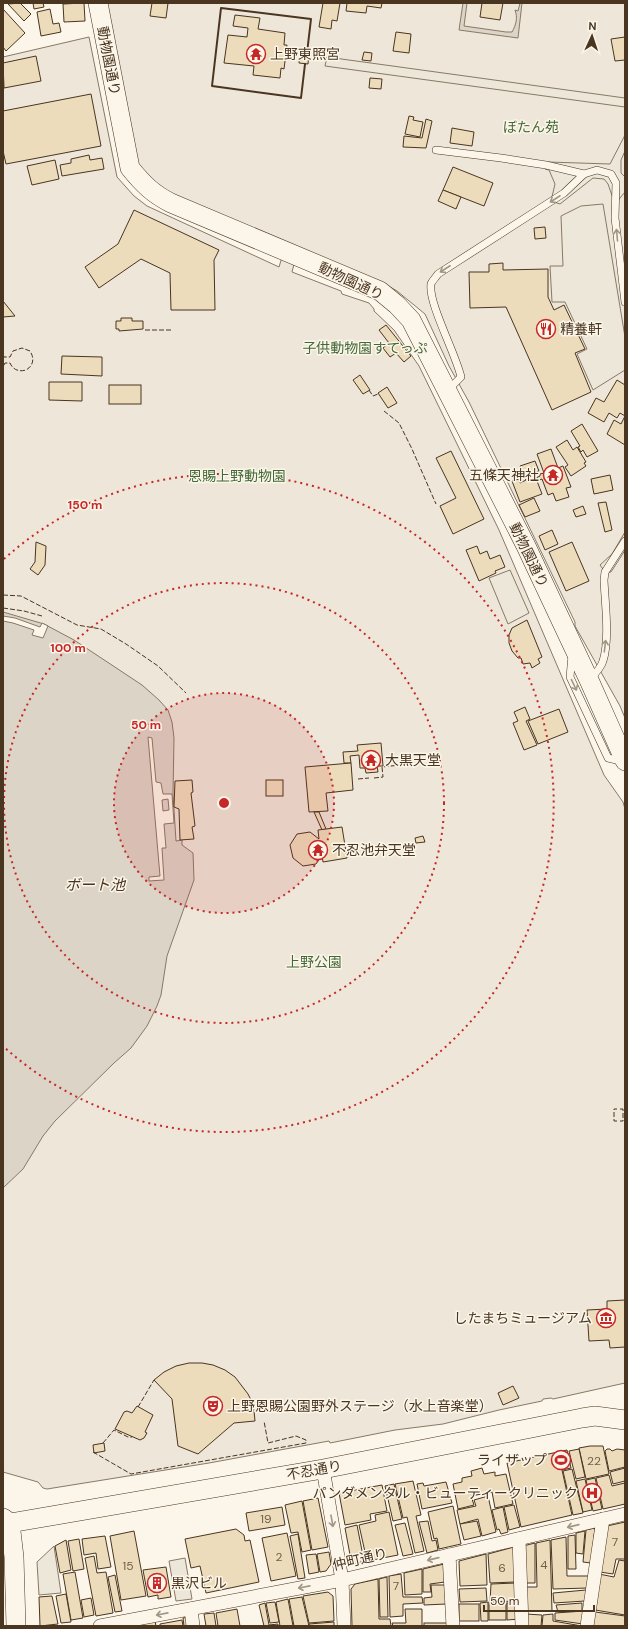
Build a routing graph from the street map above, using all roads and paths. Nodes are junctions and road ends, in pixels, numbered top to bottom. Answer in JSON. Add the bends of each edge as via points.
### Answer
{"nodes":[{"id":1,"x":98,"y":3,"type":"edge"},
{"id":2,"x":436,"y":150,"type":"dead end"},
{"id":3,"x":584,"y":174,"type":"junction"},
{"id":4,"x":625,"y":302,"type":"edge"},
{"id":5,"x":447,"y":391,"type":"junction"},
{"id":6,"x":625,"y":541,"type":"edge"},
{"id":7,"x":573,"y":647,"type":"junction"},
{"id":8,"x":589,"y":680,"type":"junction"},
{"id":9,"x":625,"y":762,"type":"edge"},
{"id":10,"x":625,"y":1420,"type":"edge"},
{"id":11,"x":323,"y":1469,"type":"junction"},
{"id":12,"x":625,"y":1514,"type":"edge"},
{"id":13,"x":603,"y":1519,"type":"junction"},
{"id":14,"x":5,"y":1522,"type":"edge"},
{"id":15,"x":519,"y":1539,"type":"junction"},
{"id":16,"x":450,"y":1555,"type":"junction"},
{"id":17,"x":342,"y":1580,"type":"junction"},
{"id":18,"x":191,"y":1609,"type":"junction"},
{"id":19,"x":16,"y":1626,"type":"edge"},
{"id":20,"x":100,"y":1626,"type":"edge"},
{"id":21,"x":194,"y":1626,"type":"edge"},
{"id":22,"x":344,"y":1626,"type":"edge"},
{"id":23,"x":453,"y":1626,"type":"edge"},
{"id":24,"x":522,"y":1626,"type":"edge"},
{"id":25,"x":587,"y":1626,"type":"edge"}],
"edges":[{"from":1,"to":5,"type":"street","name":"動物園通り","via":[[130,168],[143,184],[156,196],[171,203],[380,292],[411,320]]},
{"from":2,"to":3,"type":"lane","via":[[508,159]]},
{"from":4,"to":3,"type":"lane","one_way":true,"via":[[615,218],[616,183],[611,174],[597,170]]},
{"from":3,"to":5,"type":"lane","one_way":true,"via":[[564,193],[438,274],[431,283],[432,298],[461,377]]},
{"from":5,"to":7,"type":"street","name":"動物園通り","via":[[526,546]]},
{"from":8,"to":6,"type":"lane","one_way":true,"via":[[603,662],[606,634],[605,572]]},
{"from":7,"to":8,"type":"street","name":"動物園通り"},
{"from":7,"to":9,"type":"lane","one_way":true,"via":[[570,677],[608,758]]},
{"from":8,"to":9,"type":"street","name":"動物園通り"},
{"from":10,"to":11,"type":"street","name":"不忍通り","via":[[595,1416],[582,1418]]},
{"from":11,"to":14,"type":"street","name":"不忍通り"},
{"from":11,"to":17,"type":"street","one_way":true},
{"from":12,"to":13,"type":"street","name":"仲町通り"},
{"from":13,"to":15,"type":"street","name":"仲町通り","one_way":true},
{"from":13,"to":25,"type":"street"},
{"from":14,"to":19,"type":"street","via":[[14,1564]]},
{"from":15,"to":16,"type":"street","name":"仲町通り"},
{"from":15,"to":24,"type":"street"},
{"from":16,"to":17,"type":"street","name":"仲町通り","one_way":true},
{"from":16,"to":23,"type":"street"},
{"from":17,"to":18,"type":"street","name":"仲町通り","one_way":true},
{"from":17,"to":22,"type":"street"},
{"from":18,"to":20,"type":"street","name":"仲町通り","one_way":true},
{"from":18,"to":21,"type":"street"}]}
